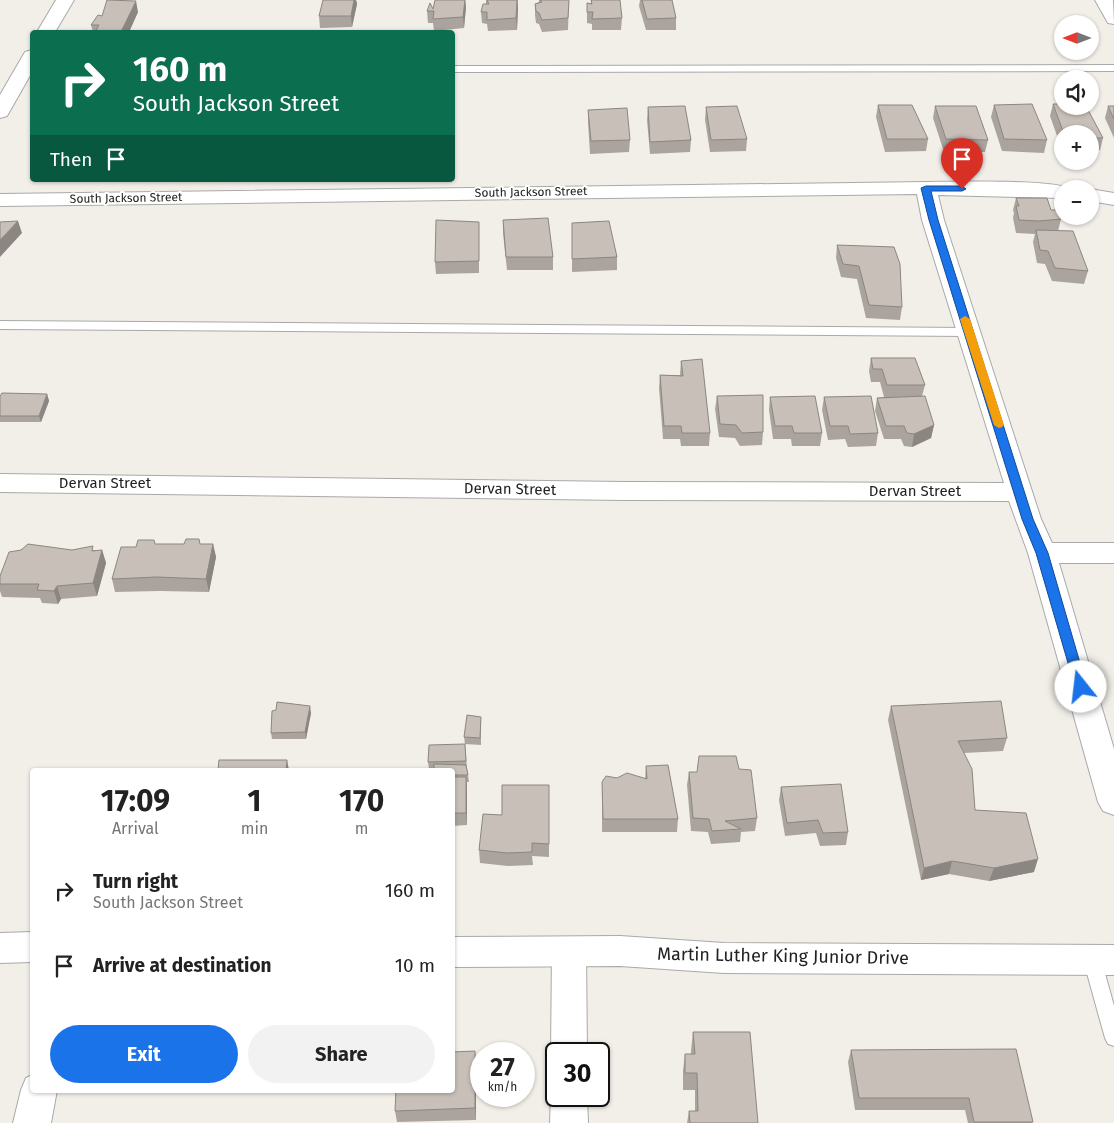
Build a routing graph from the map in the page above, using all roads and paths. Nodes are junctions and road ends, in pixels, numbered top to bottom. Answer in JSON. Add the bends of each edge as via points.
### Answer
{"nodes":[{"id":1,"x":65,"y":0,"type":"edge"},
{"id":2,"x":1104,"y":0,"type":"edge"},
{"id":3,"x":1114,"y":19,"type":"edge"},
{"id":4,"x":47,"y":30,"type":"edge"},
{"id":5,"x":30,"y":65,"type":"edge"},
{"id":6,"x":1114,"y":68,"type":"edge"},
{"id":7,"x":455,"y":69,"type":"edge"},
{"id":8,"x":0,"y":112,"type":"edge"},
{"id":9,"x":926,"y":188,"type":"junction"},
{"id":10,"x":1054,"y":191,"type":"edge"},
{"id":11,"x":1099,"y":197,"type":"edge"},
{"id":12,"x":1114,"y":199,"type":"edge"},
{"id":13,"x":0,"y":200,"type":"edge"},
{"id":14,"x":0,"y":325,"type":"edge"},
{"id":15,"x":969,"y":332,"type":"junction"},
{"id":16,"x":0,"y":483,"type":"edge"},
{"id":17,"x":1020,"y":492,"type":"junction"},
{"id":18,"x":1042,"y":553,"type":"junction"},
{"id":19,"x":1114,"y":554,"type":"edge"},
{"id":20,"x":1114,"y":802,"type":"edge"},
{"id":21,"x":30,"y":947,"type":"edge"},
{"id":22,"x":0,"y":948,"type":"edge"},
{"id":23,"x":455,"y":952,"type":"edge"},
{"id":24,"x":569,"y":952,"type":"junction"},
{"id":25,"x":1103,"y":959,"type":"edge"},
{"id":26,"x":1114,"y":1038,"type":"edge"},
{"id":27,"x":569,"y":1042,"type":"edge"},
{"id":28,"x":38,"y":1093,"type":"edge"},
{"id":29,"x":569,"y":1107,"type":"edge"},
{"id":30,"x":32,"y":1123,"type":"edge"},
{"id":31,"x":569,"y":1123,"type":"edge"}],
"edges":[{"from":1,"to":4,"type":"street"},
{"from":2,"to":3,"type":"street"},
{"from":5,"to":8,"type":"street"},
{"from":6,"to":7,"type":"lane"},
{"from":9,"to":10,"type":"street","name":"South Jackson Street"},
{"from":9,"to":13,"type":"street","name":"South Jackson Street"},
{"from":9,"to":15,"type":"street"},
{"from":11,"to":12,"type":"street"},
{"from":14,"to":15,"type":"lane"},
{"from":15,"to":17,"type":"street"},
{"from":16,"to":17,"type":"street","name":"Dervan Street"},
{"from":17,"to":18,"type":"street"},
{"from":18,"to":19,"type":"street"},
{"from":18,"to":20,"type":"street"},
{"from":21,"to":22,"type":"street"},
{"from":23,"to":24,"type":"street","name":"Martin Luther King Junior Drive"},
{"from":24,"to":25,"type":"street","name":"Martin Luther King Junior Drive","via":[[620,951],[724,958]]},
{"from":24,"to":27,"type":"street"},
{"from":25,"to":26,"type":"lane"},
{"from":28,"to":30,"type":"street"},
{"from":29,"to":31,"type":"street"}]}
